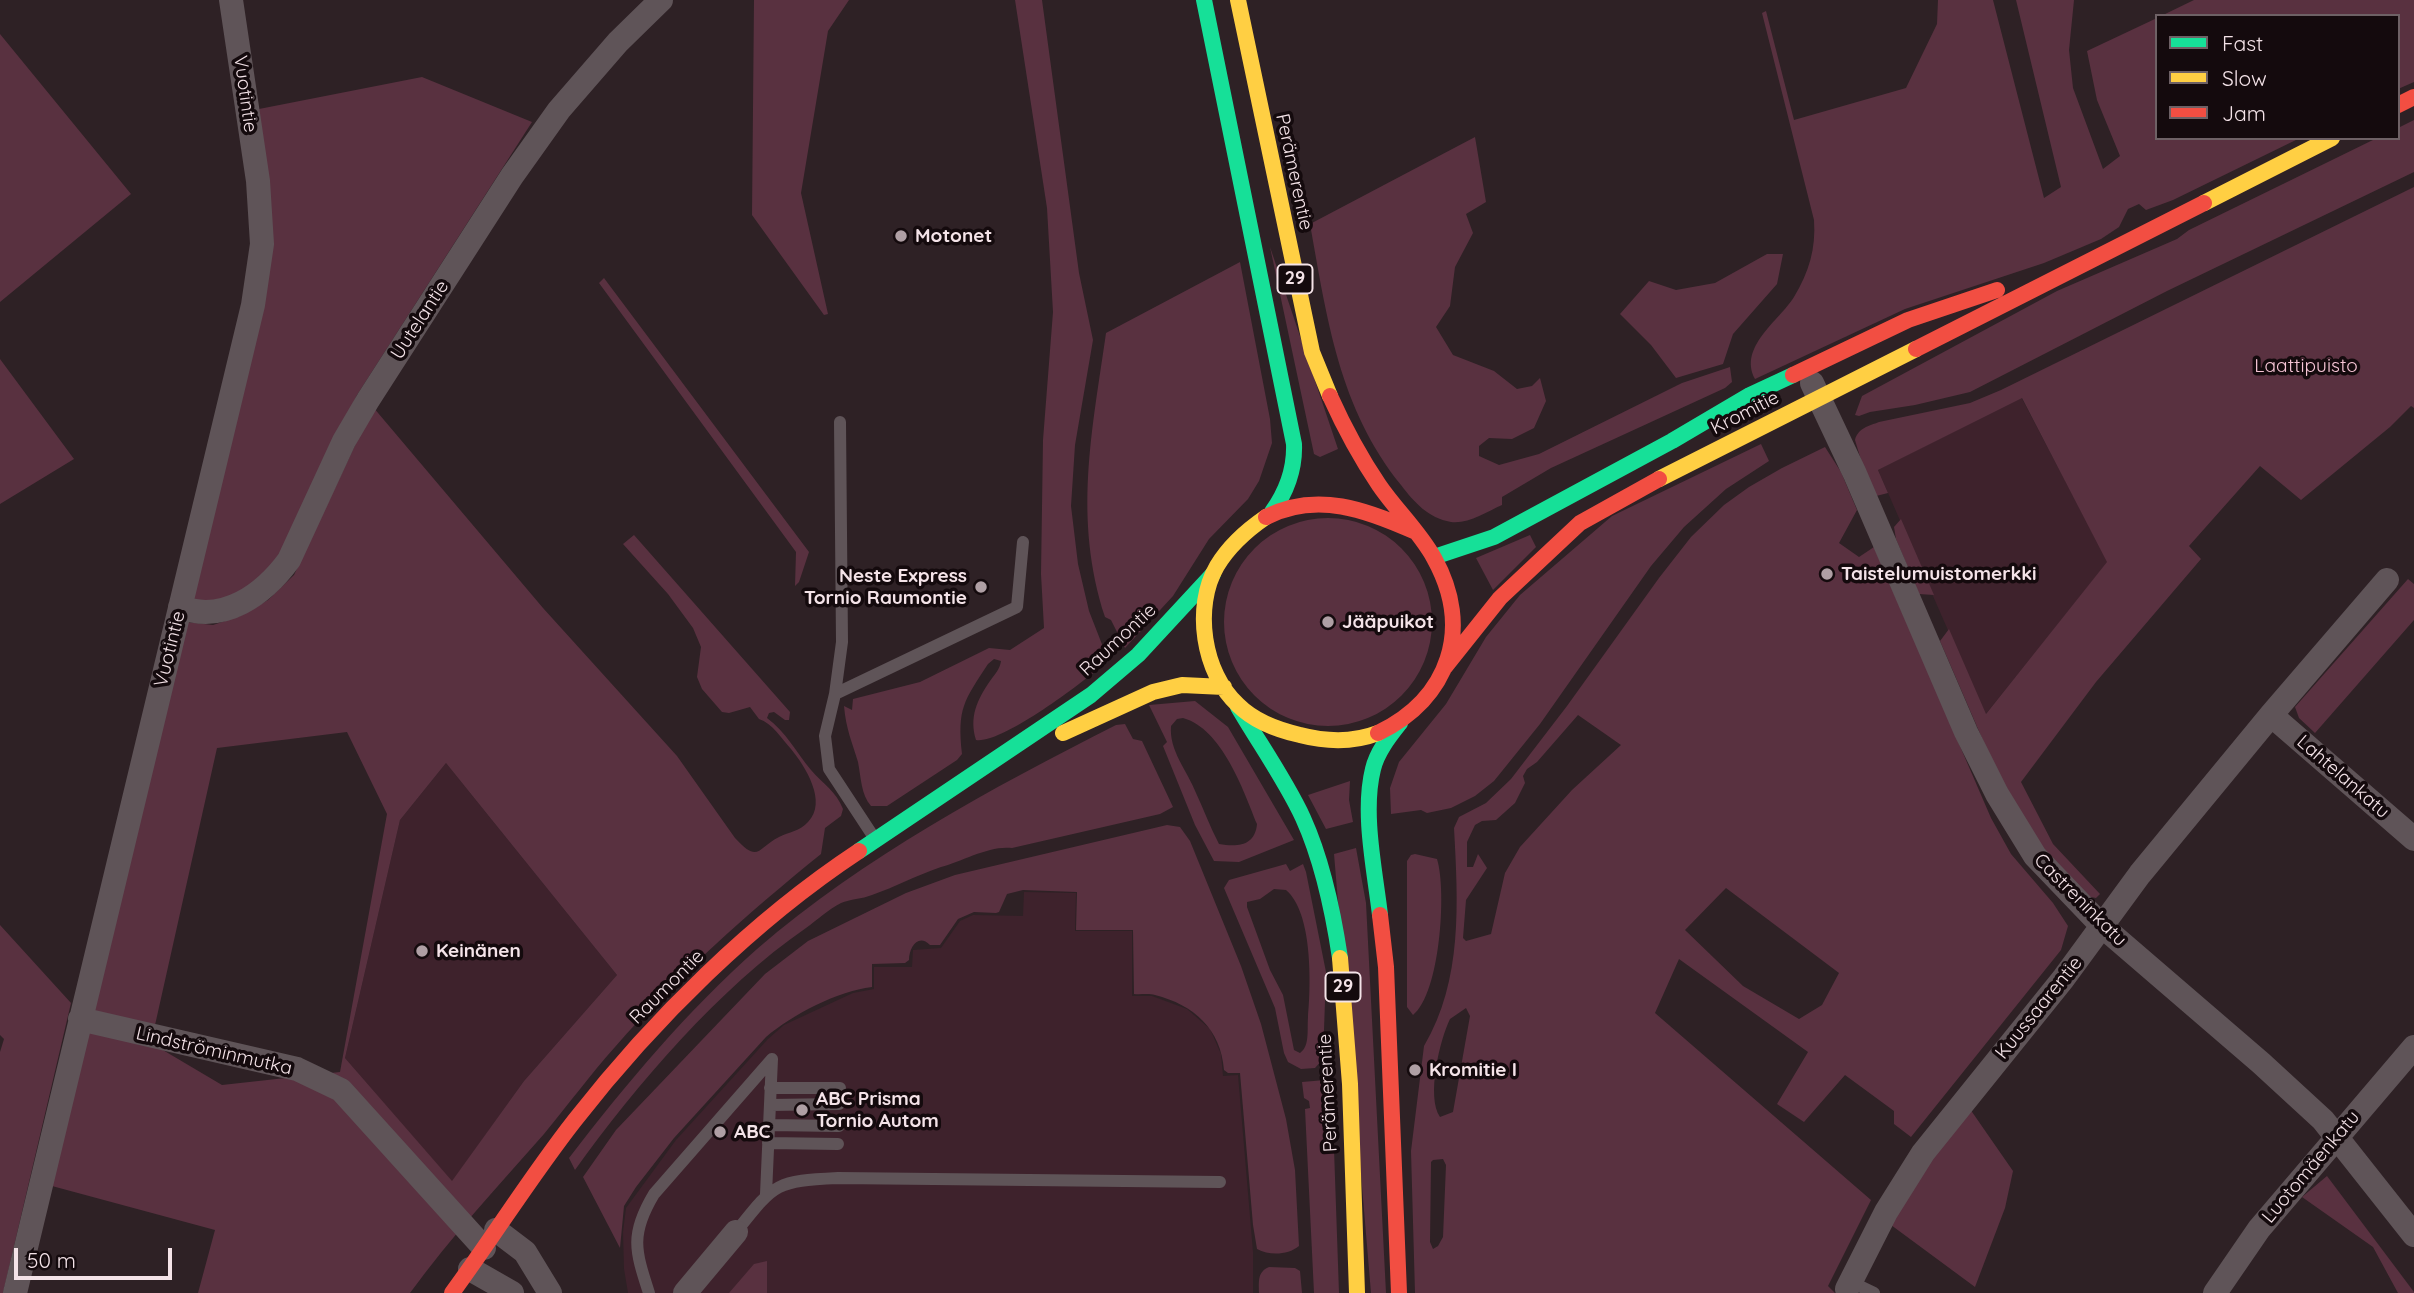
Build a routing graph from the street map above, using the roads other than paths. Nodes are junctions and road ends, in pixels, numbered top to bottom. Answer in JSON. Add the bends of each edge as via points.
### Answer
{"nodes":[{"id":1,"x":231,"y":0,"type":"edge"},
{"id":2,"x":660,"y":0,"type":"edge"},
{"id":3,"x":1204,"y":0,"type":"edge"},
{"id":4,"x":1238,"y":0,"type":"edge"},
{"id":5,"x":2328,"y":140,"type":"edge"},
{"id":6,"x":2106,"y":252,"type":"junction"},
{"id":7,"x":1805,"y":370,"type":"junction"},
{"id":8,"x":1820,"y":399,"type":"junction"},
{"id":9,"x":841,"y":422,"type":"dead end"},
{"id":10,"x":1272,"y":512,"type":"junction"},
{"id":11,"x":1416,"y":532,"type":"junction"},
{"id":12,"x":1023,"y":542,"type":"dead end"},
{"id":13,"x":1434,"y":556,"type":"junction"},
{"id":14,"x":1213,"y":574,"type":"junction"},
{"id":15,"x":2387,"y":580,"type":"dead end"},
{"id":16,"x":180,"y":607,"type":"junction"},
{"id":17,"x":1446,"y":667,"type":"junction"},
{"id":18,"x":1224,"y":687,"type":"junction"},
{"id":19,"x":835,"y":694,"type":"junction"},
{"id":20,"x":1237,"y":705,"type":"junction"},
{"id":21,"x":2271,"y":715,"type":"junction"},
{"id":22,"x":1400,"y":723,"type":"junction"},
{"id":23,"x":974,"y":774,"type":"junction"},
{"id":24,"x":875,"y":839,"type":"junction"},
{"id":25,"x":2414,"y":839,"type":"edge"},
{"id":26,"x":2103,"y":927,"type":"junction"},
{"id":27,"x":80,"y":1019,"type":"junction"},
{"id":28,"x":2414,"y":1047,"type":"edge"},
{"id":29,"x":770,"y":1088,"type":"junction"},
{"id":30,"x":840,"y":1088,"type":"dead end"},
{"id":31,"x":839,"y":1104,"type":"dead end"},
{"id":32,"x":770,"y":1105,"type":"junction"},
{"id":33,"x":769,"y":1125,"type":"junction"},
{"id":34,"x":839,"y":1126,"type":"dead end"},
{"id":35,"x":2337,"y":1137,"type":"junction"},
{"id":36,"x":768,"y":1143,"type":"junction"},
{"id":37,"x":838,"y":1144,"type":"dead end"},
{"id":38,"x":1220,"y":1182,"type":"dead end"},
{"id":39,"x":766,"y":1194,"type":"junction"},
{"id":40,"x":736,"y":1232,"type":"joint"},
{"id":41,"x":2414,"y":1235,"type":"edge"},
{"id":42,"x":490,"y":1239,"type":"junction"},
{"id":43,"x":470,"y":1269,"type":"junction"},
{"id":44,"x":1849,"y":1285,"type":"joint"},
{"id":45,"x":15,"y":1293,"type":"edge"},
{"id":46,"x":452,"y":1293,"type":"edge"},
{"id":47,"x":512,"y":1293,"type":"edge"},
{"id":48,"x":550,"y":1293,"type":"edge"},
{"id":49,"x":649,"y":1293,"type":"edge"},
{"id":50,"x":685,"y":1293,"type":"edge"},
{"id":51,"x":1357,"y":1293,"type":"edge"},
{"id":52,"x":1399,"y":1293,"type":"edge"},
{"id":53,"x":1874,"y":1293,"type":"edge"},
{"id":54,"x":2215,"y":1293,"type":"edge"}],
"edges":[{"from":1,"to":16,"type":"street","name":"Vuotintie","via":[[258,181],[262,244],[253,305]]},
{"from":2,"to":16,"type":"street","name":"Uutelantie","via":[[559,110],[512,176],[368,400],[277,576],[250,599],[228,608],[198,612]]},
{"from":3,"to":10,"type":"main road","number":"29","via":[[1294,444],[1291,481]]},
{"from":4,"to":11,"type":"main road","name":"Perämerentie","number":"29","via":[[1311,352],[1360,455]]},
{"from":5,"to":6,"type":"main road","name":"Kromitie"},
{"from":6,"to":7,"type":"main road","name":"Kromitie","via":[[1908,320]]},
{"from":6,"to":8,"type":"main road","name":"Kromitie"},
{"from":7,"to":8,"type":"street","name":"Castreninkatu"},
{"from":7,"to":13,"type":"main road","name":"Kromitie","via":[[1750,395],[1494,537]]},
{"from":8,"to":17,"type":"main road","name":"Kromitie","via":[[1580,523],[1500,598]]},
{"from":8,"to":26,"type":"street","name":"Castreninkatu","via":[[1997,794],[2035,856]]},
{"from":9,"to":19,"type":"lane","via":[[842,642]]},
{"from":10,"to":11,"type":"main road","number":"29","via":[[1326,504],[1380,516]]},
{"from":10,"to":14,"type":"main road","number":"29","via":[[1248,530]]},
{"from":11,"to":13,"type":"main road","number":"29"},
{"from":12,"to":19,"type":"lane","via":[[1017,607]]},
{"from":13,"to":17,"type":"main road","number":"29","via":[[1450,608]]},
{"from":14,"to":18,"type":"main road","number":"29","via":[[1205,629],[1214,670]]},
{"from":14,"to":23,"type":"main road","name":"Raumontie","via":[[1138,655],[1091,695]]},
{"from":15,"to":21,"type":"street","name":"Kuussaarentie"},
{"from":16,"to":27,"type":"street","name":"Vuotintie"},
{"from":17,"to":22,"type":"main road","number":"29"},
{"from":18,"to":20,"type":"main road","number":"29"},
{"from":18,"to":23,"type":"main road","name":"Raumontie","via":[[1182,685],[1153,692]]},
{"from":19,"to":24,"type":"lane","via":[[825,736],[829,769]]},
{"from":20,"to":22,"type":"main road","number":"29","via":[[1309,739],[1365,738]]},
{"from":20,"to":51,"type":"main road","name":"Perämerentie","number":"29","via":[[1303,818],[1334,915],[1350,1084]]},
{"from":21,"to":25,"type":"street","name":"Lahtelankatu"},
{"from":21,"to":26,"type":"street","name":"Kuussaarentie","via":[[2140,874]]},
{"from":22,"to":52,"type":"main road","number":"29","via":[[1373,767],[1369,813],[1386,967]]},
{"from":23,"to":24,"type":"main road","name":"Raumontie"},
{"from":24,"to":42,"type":"main road","name":"Raumontie","via":[[763,925],[651,1032],[592,1099]]},
{"from":26,"to":35,"type":"street","name":"Castreninkatu","via":[[2261,1063]]},
{"from":26,"to":44,"type":"street","name":"Kuussaarentie","via":[[1923,1153]]},
{"from":27,"to":42,"type":"street","name":"Lindströminmutka","via":[[298,1069],[341,1090]]},
{"from":27,"to":45,"type":"street","name":"Vuotintie"},
{"from":28,"to":35,"type":"street","name":"Luotomäenkatu"},
{"from":29,"to":30,"type":"lane"},
{"from":29,"to":32,"type":"lane"},
{"from":29,"to":49,"type":"lane","via":[[772,1059],[654,1194],[640,1218],[636,1245]]},
{"from":31,"to":32,"type":"lane"},
{"from":32,"to":33,"type":"lane"},
{"from":33,"to":34,"type":"lane"},
{"from":33,"to":36,"type":"lane"},
{"from":35,"to":41,"type":"street","name":"Castreninkatu"},
{"from":35,"to":54,"type":"street","name":"Luotomäenkatu","via":[[2259,1229]]},
{"from":36,"to":37,"type":"lane"},
{"from":36,"to":39,"type":"lane"},
{"from":38,"to":39,"type":"lane","via":[[838,1178],[791,1182]]},
{"from":39,"to":40,"type":"lane"},
{"from":40,"to":50,"type":"street"},
{"from":42,"to":43,"type":"main road","name":"Raumontie"},
{"from":42,"to":48,"type":"street","name":"Lindströminmutka","via":[[524,1252]]},
{"from":43,"to":46,"type":"main road","name":"Raumontie"},
{"from":43,"to":47,"type":"street"},
{"from":44,"to":53,"type":"lane"}]}
